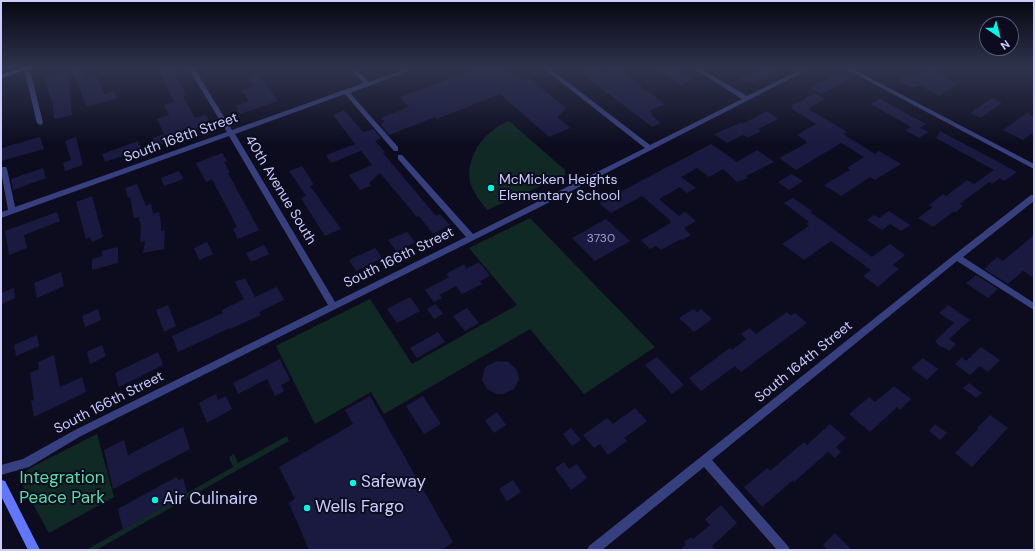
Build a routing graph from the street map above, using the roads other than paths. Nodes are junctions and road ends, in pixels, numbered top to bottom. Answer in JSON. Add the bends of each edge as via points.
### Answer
{"nodes":[{"id":1,"x":34,"y":94,"type":"edge"},
{"id":2,"x":207,"y":94,"type":"edge"},
{"id":3,"x":341,"y":94,"type":"edge"},
{"id":4,"x":348,"y":94,"type":"edge"},
{"id":5,"x":579,"y":94,"type":"edge"},
{"id":6,"x":738,"y":94,"type":"edge"},
{"id":7,"x":757,"y":94,"type":"edge"},
{"id":8,"x":896,"y":94,"type":"edge"},
{"id":9,"x":747,"y":99,"type":"junction"},
{"id":10,"x":40,"y":123,"type":"dead end"},
{"id":11,"x":231,"y":133,"type":"junction"},
{"id":12,"x":650,"y":148,"type":"junction"},
{"id":13,"x":396,"y":149,"type":"dead end"},
{"id":14,"x":400,"y":157,"type":"dead end"},
{"id":15,"x":1034,"y":167,"type":"edge"},
{"id":16,"x":4,"y":169,"type":"dead end"},
{"id":17,"x":1034,"y":197,"type":"edge"},
{"id":18,"x":12,"y":211,"type":"junction"},
{"id":19,"x":1,"y":215,"type":"edge"},
{"id":20,"x":471,"y":238,"type":"junction"},
{"id":21,"x":957,"y":256,"type":"junction"},
{"id":22,"x":333,"y":306,"type":"junction"},
{"id":23,"x":1034,"y":307,"type":"edge"},
{"id":24,"x":705,"y":460,"type":"junction"},
{"id":25,"x":1,"y":470,"type":"edge"},
{"id":26,"x":1,"y":486,"type":"edge"},
{"id":27,"x":34,"y":550,"type":"edge"},
{"id":28,"x":593,"y":550,"type":"edge"},
{"id":29,"x":784,"y":550,"type":"edge"}],
"edges":[{"from":1,"to":10,"type":"street"},
{"from":2,"to":11,"type":"street","name":"40th Avenue South"},
{"from":3,"to":11,"type":"street","name":"South 168th Street"},
{"from":4,"to":13,"type":"street"},
{"from":5,"to":12,"type":"street"},
{"from":6,"to":9,"type":"street"},
{"from":7,"to":9,"type":"street","name":"South 166th Street"},
{"from":8,"to":15,"type":"street"},
{"from":9,"to":12,"type":"street","name":"South 166th Street"},
{"from":11,"to":18,"type":"street","name":"South 168th Street"},
{"from":11,"to":22,"type":"street","name":"40th Avenue South"},
{"from":12,"to":20,"type":"street","name":"South 166th Street"},
{"from":14,"to":20,"type":"street"},
{"from":16,"to":18,"type":"street"},
{"from":17,"to":21,"type":"street","name":"South 164th Street"},
{"from":18,"to":19,"type":"street","name":"South 168th Street"},
{"from":20,"to":22,"type":"street","name":"South 166th Street"},
{"from":21,"to":23,"type":"street"},
{"from":21,"to":24,"type":"street","name":"South 164th Street"},
{"from":22,"to":25,"type":"street","name":"South 166th Street","via":[[78,433],[25,463]]},
{"from":24,"to":28,"type":"street","name":"South 164th Street"},
{"from":24,"to":29,"type":"street"},
{"from":26,"to":27,"type":"main road"}]}
